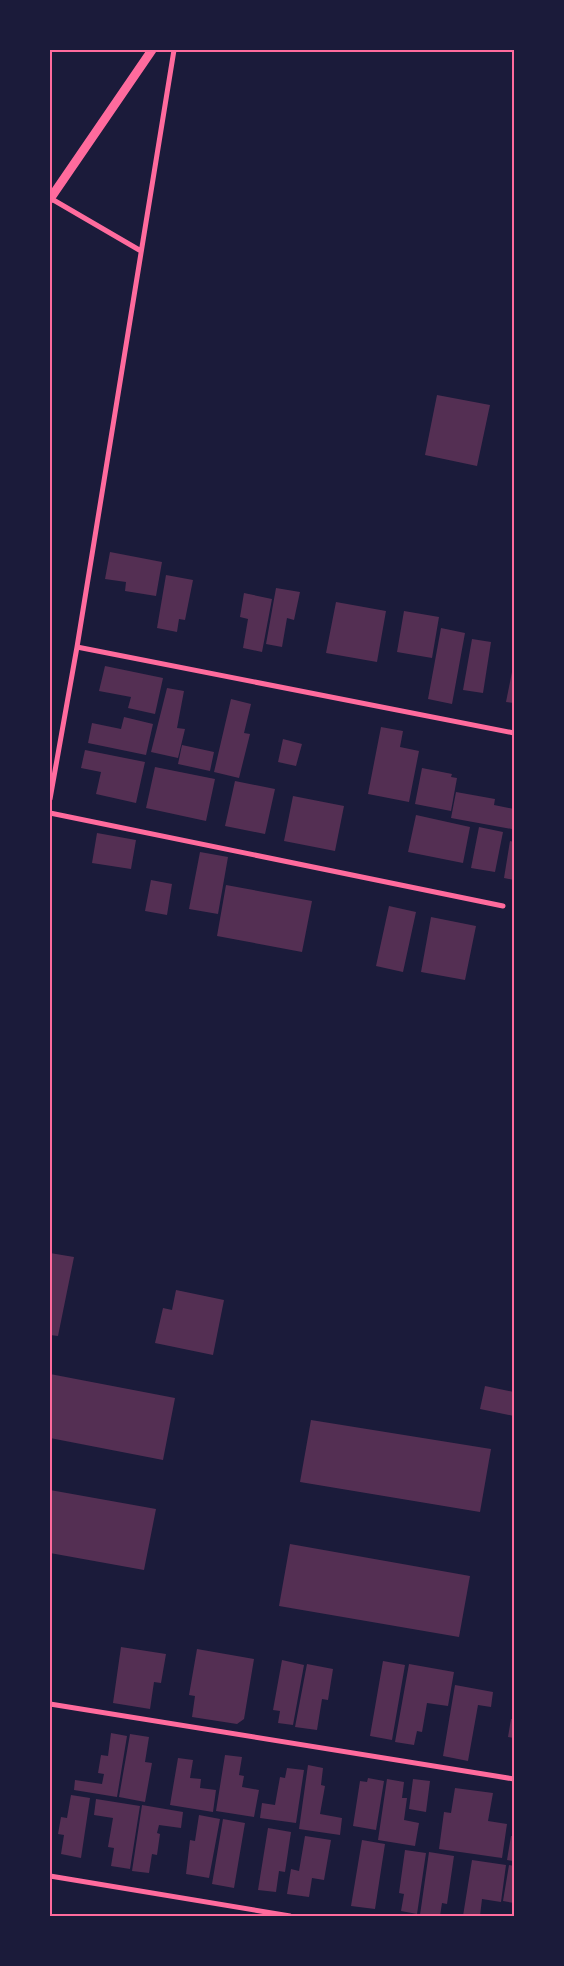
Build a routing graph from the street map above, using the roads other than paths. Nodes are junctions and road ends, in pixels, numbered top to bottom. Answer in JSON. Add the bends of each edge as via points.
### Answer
{"nodes":[{"id":1,"x":152,"y":50,"type":"edge"},
{"id":2,"x":174,"y":50,"type":"edge"},
{"id":3,"x":50,"y":198,"type":"edge"},
{"id":4,"x":142,"y":251,"type":"junction"},
{"id":5,"x":77,"y":647,"type":"junction"},
{"id":6,"x":514,"y":733,"type":"edge"},
{"id":7,"x":50,"y":799,"type":"edge"},
{"id":8,"x":50,"y":812,"type":"edge"},
{"id":9,"x":503,"y":906,"type":"dead end"},
{"id":10,"x":50,"y":1704,"type":"edge"},
{"id":11,"x":514,"y":1779,"type":"edge"},
{"id":12,"x":50,"y":1876,"type":"edge"},
{"id":13,"x":290,"y":1916,"type":"edge"}],
"edges":[{"from":1,"to":3,"type":"street"},
{"from":2,"to":4,"type":"street"},
{"from":3,"to":4,"type":"street"},
{"from":4,"to":5,"type":"street"},
{"from":5,"to":6,"type":"street"},
{"from":5,"to":7,"type":"street"},
{"from":8,"to":9,"type":"street"},
{"from":10,"to":11,"type":"street"},
{"from":12,"to":13,"type":"street"}]}
